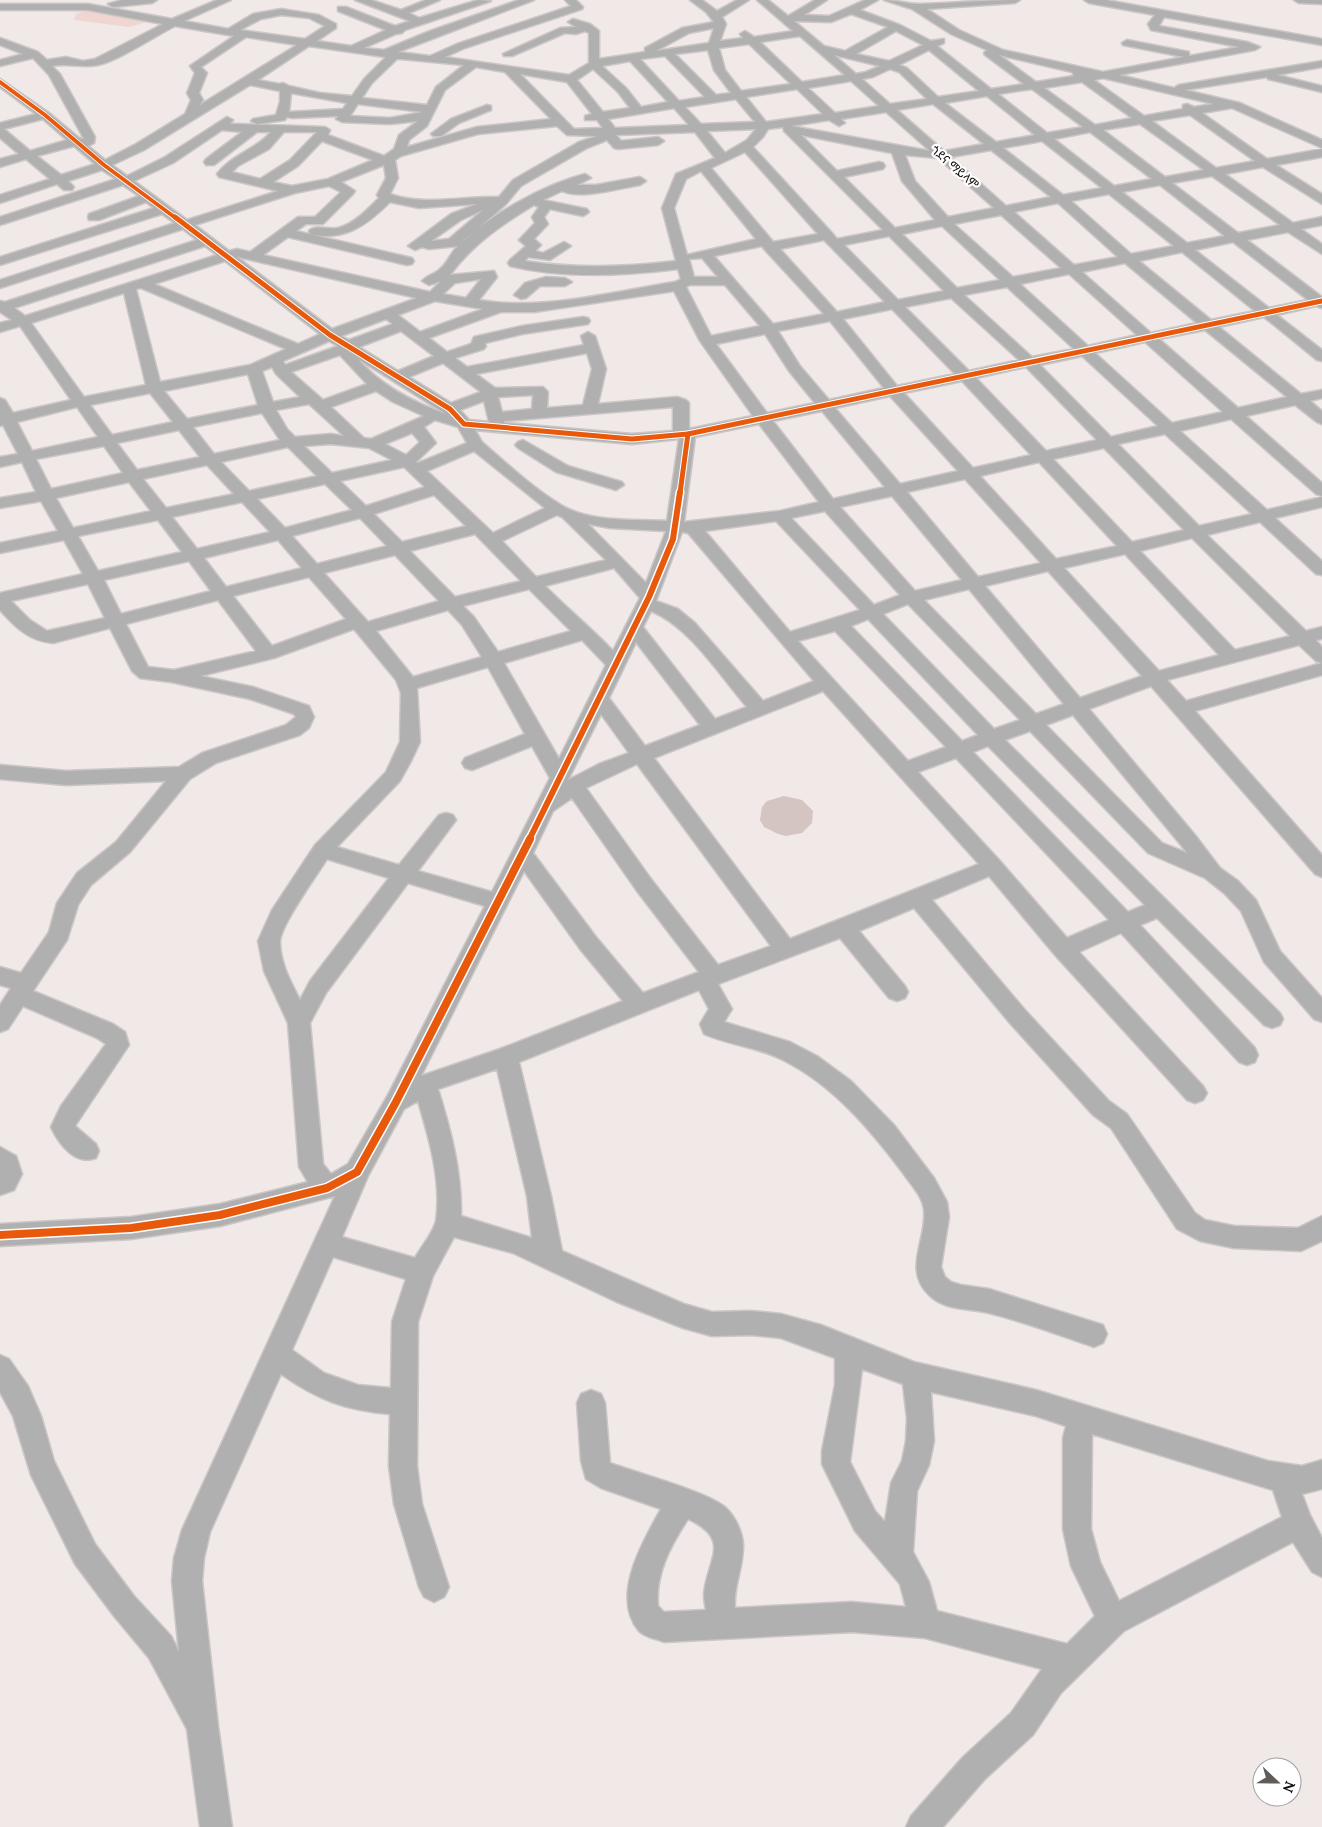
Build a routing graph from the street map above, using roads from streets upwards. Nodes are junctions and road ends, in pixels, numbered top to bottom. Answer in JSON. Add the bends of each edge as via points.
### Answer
{"nodes":[{"id":1,"x":141,"y":0,"type":"edge"},
{"id":2,"x":152,"y":0,"type":"edge"},
{"id":3,"x":226,"y":0,"type":"edge"},
{"id":4,"x":349,"y":0,"type":"edge"},
{"id":5,"x":386,"y":0,"type":"edge"},
{"id":6,"x":408,"y":0,"type":"edge"},
{"id":7,"x":435,"y":0,"type":"edge"},
{"id":8,"x":490,"y":0,"type":"edge"},
{"id":9,"x":510,"y":0,"type":"edge"},
{"id":10,"x":695,"y":0,"type":"edge"},
{"id":11,"x":744,"y":0,"type":"edge"},
{"id":12,"x":822,"y":0,"type":"edge"},
{"id":13,"x":873,"y":0,"type":"edge"},
{"id":14,"x":889,"y":0,"type":"edge"},
{"id":15,"x":1015,"y":0,"type":"edge"},
{"id":16,"x":1091,"y":0,"type":"edge"},
{"id":17,"x":1299,"y":0,"type":"edge"},
{"id":18,"x":368,"y":1,"type":"edge"},
{"id":19,"x":1322,"y":1,"type":"edge"},
{"id":20,"x":770,"y":2,"type":"edge"},
{"id":21,"x":35,"y":3,"type":"edge"},
{"id":22,"x":532,"y":3,"type":"edge"},
{"id":23,"x":342,"y":4,"type":"edge"},
{"id":24,"x":570,"y":4,"type":"edge"},
{"id":25,"x":0,"y":7,"type":"edge"},
{"id":26,"x":88,"y":7,"type":"junction"},
{"id":27,"x":916,"y":7,"type":"junction"},
{"id":28,"x":852,"y":10,"type":"junction"},
{"id":29,"x":401,"y":13,"type":"junction"},
{"id":30,"x":1161,"y":14,"type":"junction"},
{"id":31,"x":1225,"y":14,"type":"dead end"},
{"id":32,"x":320,"y":18,"type":"junction"},
{"id":33,"x":719,"y":20,"type":"junction"},
{"id":34,"x":790,"y":20,"type":"junction"},
{"id":35,"x":174,"y":22,"type":"junction"},
{"id":36,"x":420,"y":22,"type":"junction"},
{"id":37,"x":530,"y":26,"type":"junction"},
{"id":38,"x":578,"y":26,"type":"junction"},
{"id":39,"x":896,"y":27,"type":"junction"},
{"id":40,"x":1242,"y":28,"type":"junction"},
{"id":41,"x":686,"y":30,"type":"junction"},
{"id":42,"x":398,"y":31,"type":"junction"},
{"id":43,"x":230,"y":32,"type":"junction"},
{"id":44,"x":955,"y":32,"type":"junction"},
{"id":45,"x":802,"y":33,"type":"junction"},
{"id":46,"x":244,"y":34,"type":"junction"},
{"id":47,"x":752,"y":40,"type":"junction"},
{"id":48,"x":0,"y":41,"type":"edge"},
{"id":49,"x":515,"y":42,"type":"junction"},
{"id":50,"x":975,"y":42,"type":"junction"},
{"id":51,"x":1322,"y":42,"type":"edge"},
{"id":52,"x":306,"y":43,"type":"junction"},
{"id":53,"x":1127,"y":43,"type":"dead end"},
{"id":54,"x":528,"y":46,"type":"junction"},
{"id":55,"x":710,"y":46,"type":"junction"},
{"id":56,"x":929,"y":46,"type":"junction"},
{"id":57,"x":819,"y":48,"type":"junction"},
{"id":58,"x":353,"y":50,"type":"junction"},
{"id":59,"x":369,"y":52,"type":"junction"},
{"id":60,"x":488,"y":53,"type":"dead end"},
{"id":61,"x":668,"y":53,"type":"junction"},
{"id":62,"x":34,"y":54,"type":"junction"},
{"id":63,"x":508,"y":54,"type":"junction"},
{"id":64,"x":847,"y":54,"type":"junction"},
{"id":65,"x":393,"y":55,"type":"junction"},
{"id":66,"x":635,"y":57,"type":"junction"},
{"id":67,"x":1196,"y":58,"type":"junction"},
{"id":68,"x":428,"y":59,"type":"junction"},
{"id":69,"x":526,"y":59,"type":"dead end"},
{"id":70,"x":453,"y":61,"type":"junction"},
{"id":71,"x":0,"y":63,"type":"edge"},
{"id":72,"x":470,"y":63,"type":"junction"},
{"id":73,"x":44,"y":64,"type":"junction"},
{"id":74,"x":548,"y":64,"type":"dead end"},
{"id":75,"x":594,"y":64,"type":"junction"},
{"id":76,"x":1322,"y":64,"type":"edge"},
{"id":77,"x":890,"y":65,"type":"junction"},
{"id":78,"x":1069,"y":67,"type":"junction"},
{"id":79,"x":509,"y":69,"type":"junction"},
{"id":80,"x":536,"y":73,"type":"junction"},
{"id":81,"x":1104,"y":75,"type":"junction"},
{"id":82,"x":1264,"y":75,"type":"junction"},
{"id":83,"x":852,"y":78,"type":"junction"},
{"id":84,"x":1084,"y":78,"type":"junction"},
{"id":85,"x":571,"y":79,"type":"junction"},
{"id":86,"x":249,"y":81,"type":"junction"},
{"id":87,"x":0,"y":82,"type":"edge"},
{"id":88,"x":283,"y":86,"type":"junction"},
{"id":89,"x":800,"y":86,"type":"junction"},
{"id":90,"x":1035,"y":86,"type":"junction"},
{"id":91,"x":1164,"y":89,"type":"junction"},
{"id":92,"x":1322,"y":89,"type":"edge"},
{"id":93,"x":987,"y":93,"type":"junction"},
{"id":94,"x":16,"y":94,"type":"junction"},
{"id":95,"x":740,"y":95,"type":"junction"},
{"id":96,"x":320,"y":96,"type":"junction"},
{"id":97,"x":0,"y":98,"type":"edge"},
{"id":98,"x":713,"y":99,"type":"junction"},
{"id":99,"x":356,"y":101,"type":"junction"},
{"id":100,"x":936,"y":101,"type":"junction"},
{"id":101,"x":1231,"y":104,"type":"junction"},
{"id":102,"x":676,"y":105,"type":"junction"},
{"id":103,"x":487,"y":108,"type":"dead end"},
{"id":104,"x":888,"y":108,"type":"junction"},
{"id":105,"x":638,"y":111,"type":"junction"},
{"id":106,"x":1193,"y":111,"type":"junction"},
{"id":107,"x":346,"y":112,"type":"junction"},
{"id":108,"x":427,"y":112,"type":"junction"},
{"id":109,"x":76,"y":114,"type":"junction"},
{"id":110,"x":307,"y":114,"type":"junction"},
{"id":111,"x":282,"y":115,"type":"junction"},
{"id":112,"x":189,"y":116,"type":"junction"},
{"id":113,"x":48,"y":117,"type":"junction"},
{"id":114,"x":598,"y":117,"type":"junction"},
{"id":115,"x":833,"y":117,"type":"junction"},
{"id":116,"x":581,"y":120,"type":"dead end"},
{"id":117,"x":1143,"y":120,"type":"junction"},
{"id":118,"x":560,"y":122,"type":"junction"},
{"id":119,"x":223,"y":123,"type":"junction"},
{"id":120,"x":763,"y":126,"type":"junction"},
{"id":121,"x":0,"y":127,"type":"edge"},
{"id":122,"x":783,"y":127,"type":"junction"},
{"id":123,"x":254,"y":128,"type":"junction"},
{"id":124,"x":698,"y":128,"type":"junction"},
{"id":125,"x":280,"y":129,"type":"junction"},
{"id":126,"x":417,"y":129,"type":"junction"},
{"id":127,"x":1091,"y":129,"type":"junction"},
{"id":128,"x":0,"y":132,"type":"edge"},
{"id":129,"x":609,"y":132,"type":"junction"},
{"id":130,"x":571,"y":133,"type":"junction"},
{"id":131,"x":321,"y":136,"type":"junction"},
{"id":132,"x":435,"y":138,"type":"junction"},
{"id":133,"x":1044,"y":138,"type":"junction"},
{"id":134,"x":858,"y":142,"type":"junction"},
{"id":135,"x":79,"y":143,"type":"junction"},
{"id":136,"x":583,"y":145,"type":"junction"},
{"id":137,"x":746,"y":146,"type":"junction"},
{"id":138,"x":994,"y":146,"type":"junction"},
{"id":139,"x":898,"y":150,"type":"junction"},
{"id":140,"x":1321,"y":152,"type":"edge"},
{"id":141,"x":28,"y":155,"type":"junction"},
{"id":142,"x":176,"y":155,"type":"junction"},
{"id":143,"x":942,"y":155,"type":"junction"},
{"id":144,"x":391,"y":157,"type":"junction"},
{"id":145,"x":722,"y":158,"type":"junction"},
{"id":146,"x":201,"y":161,"type":"junction"},
{"id":147,"x":0,"y":163,"type":"edge"},
{"id":148,"x":1265,"y":163,"type":"junction"},
{"id":149,"x":104,"y":165,"type":"junction"},
{"id":150,"x":232,"y":165,"type":"junction"},
{"id":151,"x":703,"y":166,"type":"junction"},
{"id":152,"x":879,"y":166,"type":"dead end"},
{"id":153,"x":544,"y":169,"type":"junction"},
{"id":154,"x":1212,"y":172,"type":"junction"},
{"id":155,"x":278,"y":173,"type":"junction"},
{"id":156,"x":836,"y":174,"type":"junction"},
{"id":157,"x":585,"y":178,"type":"dead end"},
{"id":158,"x":125,"y":179,"type":"junction"},
{"id":159,"x":59,"y":180,"type":"junction"},
{"id":160,"x":640,"y":181,"type":"dead end"},
{"id":161,"x":1162,"y":181,"type":"junction"},
{"id":162,"x":331,"y":182,"type":"junction"},
{"id":163,"x":7,"y":183,"type":"dead end"},
{"id":164,"x":261,"y":184,"type":"junction"},
{"id":165,"x":557,"y":188,"type":"junction"},
{"id":166,"x":292,"y":190,"type":"junction"},
{"id":167,"x":1112,"y":190,"type":"junction"},
{"id":168,"x":20,"y":193,"type":"junction"},
{"id":169,"x":78,"y":195,"type":"junction"},
{"id":170,"x":148,"y":197,"type":"junction"},
{"id":171,"x":387,"y":198,"type":"junction"},
{"id":172,"x":1062,"y":199,"type":"junction"},
{"id":173,"x":0,"y":200,"type":"edge"},
{"id":174,"x":1322,"y":200,"type":"edge"},
{"id":175,"x":498,"y":201,"type":"junction"},
{"id":176,"x":532,"y":201,"type":"junction"},
{"id":177,"x":547,"y":205,"type":"junction"},
{"id":178,"x":41,"y":208,"type":"junction"},
{"id":179,"x":164,"y":209,"type":"junction"},
{"id":180,"x":1004,"y":210,"type":"junction"},
{"id":181,"x":583,"y":212,"type":"dead end"},
{"id":182,"x":0,"y":221,"type":"edge"},
{"id":183,"x":479,"y":221,"type":"junction"},
{"id":184,"x":1322,"y":221,"type":"edge"},
{"id":185,"x":944,"y":222,"type":"junction"},
{"id":186,"x":493,"y":224,"type":"junction"},
{"id":187,"x":186,"y":225,"type":"junction"},
{"id":188,"x":1290,"y":227,"type":"junction"},
{"id":189,"x":290,"y":229,"type":"junction"},
{"id":190,"x":891,"y":232,"type":"junction"},
{"id":191,"x":313,"y":236,"type":"junction"},
{"id":192,"x":1236,"y":238,"type":"junction"},
{"id":193,"x":832,"y":239,"type":"junction"},
{"id":194,"x":207,"y":241,"type":"junction"},
{"id":195,"x":425,"y":244,"type":"junction"},
{"id":196,"x":768,"y":244,"type":"junction"},
{"id":197,"x":336,"y":245,"type":"junction"},
{"id":198,"x":564,"y":246,"type":"dead end"},
{"id":199,"x":1184,"y":248,"type":"junction"},
{"id":200,"x":20,"y":249,"type":"junction"},
{"id":201,"x":1322,"y":250,"type":"edge"},
{"id":202,"x":0,"y":251,"type":"edge"},
{"id":203,"x":369,"y":253,"type":"junction"},
{"id":204,"x":525,"y":253,"type":"junction"},
{"id":205,"x":706,"y":254,"type":"junction"},
{"id":206,"x":227,"y":256,"type":"junction"},
{"id":207,"x":253,"y":256,"type":"junction"},
{"id":208,"x":1127,"y":258,"type":"junction"},
{"id":209,"x":0,"y":260,"type":"edge"},
{"id":210,"x":403,"y":260,"type":"junction"},
{"id":211,"x":681,"y":261,"type":"junction"},
{"id":212,"x":281,"y":262,"type":"junction"},
{"id":213,"x":307,"y":268,"type":"junction"},
{"id":214,"x":0,"y":269,"type":"edge"},
{"id":215,"x":1071,"y":269,"type":"junction"},
{"id":216,"x":44,"y":270,"type":"junction"},
{"id":217,"x":605,"y":270,"type":"junction"},
{"id":218,"x":546,"y":275,"type":"junction"},
{"id":219,"x":347,"y":278,"type":"junction"},
{"id":220,"x":445,"y":278,"type":"junction"},
{"id":221,"x":13,"y":280,"type":"junction"},
{"id":222,"x":729,"y":281,"type":"junction"},
{"id":223,"x":1011,"y":282,"type":"junction"},
{"id":224,"x":571,"y":283,"type":"junction"},
{"id":225,"x":683,"y":283,"type":"junction"},
{"id":226,"x":0,"y":284,"type":"edge"},
{"id":227,"x":135,"y":285,"type":"junction"},
{"id":228,"x":383,"y":286,"type":"junction"},
{"id":229,"x":60,"y":289,"type":"junction"},
{"id":230,"x":478,"y":291,"type":"junction"},
{"id":231,"x":494,"y":292,"type":"dead end"},
{"id":232,"x":954,"y":293,"type":"junction"},
{"id":233,"x":417,"y":294,"type":"junction"},
{"id":234,"x":433,"y":297,"type":"junction"},
{"id":235,"x":580,"y":300,"type":"junction"},
{"id":236,"x":1321,"y":302,"type":"edge"},
{"id":237,"x":469,"y":303,"type":"junction"},
{"id":238,"x":74,"y":304,"type":"junction"},
{"id":239,"x":550,"y":305,"type":"junction"},
{"id":240,"x":895,"y":305,"type":"junction"},
{"id":241,"x":1,"y":306,"type":"edge"},
{"id":242,"x":499,"y":308,"type":"junction"},
{"id":243,"x":1267,"y":312,"type":"junction"},
{"id":244,"x":387,"y":313,"type":"junction"},
{"id":245,"x":834,"y":317,"type":"junction"},
{"id":246,"x":22,"y":321,"type":"junction"},
{"id":247,"x":583,"y":321,"type":"junction"},
{"id":248,"x":403,"y":324,"type":"junction"},
{"id":249,"x":1210,"y":324,"type":"junction"},
{"id":250,"x":768,"y":327,"type":"junction"},
{"id":251,"x":0,"y":328,"type":"edge"},
{"id":252,"x":1147,"y":336,"type":"junction"},
{"id":253,"x":419,"y":337,"type":"junction"},
{"id":254,"x":707,"y":340,"type":"junction"},
{"id":255,"x":340,"y":344,"type":"junction"},
{"id":256,"x":592,"y":348,"type":"junction"},
{"id":257,"x":298,"y":349,"type":"junction"},
{"id":258,"x":1084,"y":350,"type":"junction"},
{"id":259,"x":444,"y":357,"type":"junction"},
{"id":260,"x":1322,"y":357,"type":"edge"},
{"id":261,"x":1030,"y":363,"type":"junction"},
{"id":262,"x":278,"y":365,"type":"junction"},
{"id":263,"x":254,"y":369,"type":"junction"},
{"id":264,"x":464,"y":372,"type":"junction"},
{"id":265,"x":966,"y":376,"type":"junction"},
{"id":266,"x":396,"y":377,"type":"junction"},
{"id":267,"x":376,"y":386,"type":"junction"},
{"id":268,"x":154,"y":388,"type":"junction"},
{"id":269,"x":893,"y":390,"type":"junction"},
{"id":270,"x":491,"y":393,"type":"junction"},
{"id":271,"x":1322,"y":394,"type":"edge"},
{"id":272,"x":1298,"y":399,"type":"junction"},
{"id":273,"x":80,"y":402,"type":"junction"},
{"id":274,"x":315,"y":402,"type":"junction"},
{"id":275,"x":0,"y":403,"type":"edge"},
{"id":276,"x":824,"y":405,"type":"junction"},
{"id":277,"x":267,"y":408,"type":"junction"},
{"id":278,"x":590,"y":408,"type":"junction"},
{"id":279,"x":443,"y":413,"type":"junction"},
{"id":280,"x":538,"y":413,"type":"junction"},
{"id":281,"x":1234,"y":413,"type":"junction"},
{"id":282,"x":762,"y":417,"type":"junction"},
{"id":283,"x":1322,"y":419,"type":"edge"},
{"id":284,"x":4,"y":420,"type":"edge"},
{"id":285,"x":498,"y":422,"type":"junction"},
{"id":286,"x":464,"y":424,"type":"junction"},
{"id":287,"x":182,"y":425,"type":"junction"},
{"id":288,"x":415,"y":426,"type":"junction"},
{"id":289,"x":1167,"y":428,"type":"junction"},
{"id":290,"x":543,"y":432,"type":"junction"},
{"id":291,"x":684,"y":434,"type":"junction"},
{"id":292,"x":106,"y":440,"type":"junction"},
{"id":293,"x":290,"y":442,"type":"junction"},
{"id":294,"x":365,"y":442,"type":"junction"},
{"id":295,"x":1107,"y":442,"type":"junction"},
{"id":296,"x":476,"y":445,"type":"junction"},
{"id":297,"x":523,"y":445,"type":"junction"},
{"id":298,"x":28,"y":456,"type":"junction"},
{"id":299,"x":1041,"y":456,"type":"junction"},
{"id":300,"x":492,"y":459,"type":"junction"},
{"id":301,"x":211,"y":460,"type":"junction"},
{"id":302,"x":0,"y":462,"type":"edge"},
{"id":303,"x":411,"y":466,"type":"junction"},
{"id":304,"x":968,"y":472,"type":"junction"},
{"id":305,"x":134,"y":477,"type":"junction"},
{"id":306,"x":328,"y":478,"type":"junction"},
{"id":307,"x":616,"y":485,"type":"dead end"},
{"id":308,"x":895,"y":489,"type":"junction"},
{"id":309,"x":436,"y":490,"type":"junction"},
{"id":310,"x":1322,"y":491,"type":"edge"},
{"id":311,"x":46,"y":496,"type":"junction"},
{"id":312,"x":246,"y":496,"type":"junction"},
{"id":313,"x":1322,"y":502,"type":"edge"},
{"id":314,"x":0,"y":503,"type":"edge"},
{"id":315,"x":829,"y":505,"type":"junction"},
{"id":316,"x":563,"y":512,"type":"junction"},
{"id":317,"x":163,"y":514,"type":"junction"},
{"id":318,"x":364,"y":514,"type":"junction"},
{"id":319,"x":780,"y":516,"type":"junction"},
{"id":320,"x":1263,"y":516,"type":"junction"},
{"id":321,"x":478,"y":528,"type":"junction"},
{"id":322,"x":684,"y":528,"type":"junction"},
{"id":323,"x":1195,"y":532,"type":"junction"},
{"id":324,"x":67,"y":534,"type":"junction"},
{"id":325,"x":282,"y":535,"type":"junction"},
{"id":326,"x":491,"y":540,"type":"junction"},
{"id":327,"x":0,"y":548,"type":"edge"},
{"id":328,"x":1130,"y":548,"type":"junction"},
{"id":329,"x":400,"y":550,"type":"junction"},
{"id":330,"x":192,"y":554,"type":"junction"},
{"id":331,"x":618,"y":562,"type":"junction"},
{"id":332,"x":1052,"y":565,"type":"junction"},
{"id":333,"x":1322,"y":570,"type":"edge"},
{"id":334,"x":314,"y":572,"type":"junction"},
{"id":335,"x":93,"y":576,"type":"junction"},
{"id":336,"x":974,"y":582,"type":"junction"},
{"id":337,"x":531,"y":583,"type":"junction"},
{"id":338,"x":223,"y":595,"type":"junction"},
{"id":339,"x":911,"y":597,"type":"junction"},
{"id":340,"x":0,"y":599,"type":"edge"},
{"id":341,"x":648,"y":600,"type":"junction"},
{"id":342,"x":452,"y":603,"type":"junction"},
{"id":343,"x":870,"y":612,"type":"junction"},
{"id":344,"x":116,"y":621,"type":"junction"},
{"id":345,"x":839,"y":624,"type":"junction"},
{"id":346,"x":360,"y":626,"type":"junction"},
{"id":347,"x":634,"y":627,"type":"junction"},
{"id":348,"x":1322,"y":632,"type":"edge"},
{"id":349,"x":586,"y":633,"type":"junction"},
{"id":350,"x":1304,"y":638,"type":"junction"},
{"id":351,"x":786,"y":639,"type":"junction"},
{"id":352,"x":268,"y":654,"type":"junction"},
{"id":353,"x":1322,"y":657,"type":"edge"},
{"id":354,"x":1232,"y":658,"type":"junction"},
{"id":355,"x":493,"y":661,"type":"junction"},
{"id":356,"x":616,"y":664,"type":"junction"},
{"id":357,"x":1322,"y":669,"type":"edge"},
{"id":358,"x":172,"y":676,"type":"junction"},
{"id":359,"x":1154,"y":678,"type":"junction"},
{"id":360,"x":827,"y":683,"type":"junction"},
{"id":361,"x":406,"y":685,"type":"junction"},
{"id":362,"x":598,"y":696,"type":"junction"},
{"id":363,"x":1075,"y":706,"type":"junction"},
{"id":364,"x":1182,"y":708,"type":"junction"},
{"id":365,"x":759,"y":709,"type":"junction"},
{"id":366,"x":1033,"y":721,"type":"junction"},
{"id":367,"x":712,"y":728,"type":"junction"},
{"id":368,"x":535,"y":737,"type":"junction"},
{"id":369,"x":992,"y":738,"type":"junction"},
{"id":370,"x":959,"y":751,"type":"junction"},
{"id":371,"x":640,"y":755,"type":"junction"},
{"id":372,"x":472,"y":763,"type":"dead end"},
{"id":373,"x":906,"y":770,"type":"junction"},
{"id":374,"x":0,"y":772,"type":"edge"},
{"id":375,"x":183,"y":774,"type":"junction"},
{"id":376,"x":567,"y":782,"type":"junction"},
{"id":377,"x":446,"y":820,"type":"dead end"},
{"id":378,"x":322,"y":850,"type":"junction"},
{"id":379,"x":522,"y":854,"type":"junction"},
{"id":380,"x":993,"y":866,"type":"junction"},
{"id":381,"x":1322,"y":869,"type":"edge"},
{"id":382,"x":1212,"y":873,"type":"junction"},
{"id":383,"x":402,"y":875,"type":"junction"},
{"id":384,"x":917,"y":898,"type":"junction"},
{"id":385,"x":497,"y":902,"type":"junction"},
{"id":386,"x":1159,"y":908,"type":"junction"},
{"id":387,"x":1124,"y":922,"type":"junction"},
{"id":388,"x":844,"y":928,"type":"junction"},
{"id":389,"x":1063,"y":948,"type":"junction"},
{"id":390,"x":785,"y":949,"type":"junction"},
{"id":391,"x":0,"y":976,"type":"edge"},
{"id":392,"x":709,"y":978,"type":"junction"},
{"id":393,"x":23,"y":989,"type":"junction"},
{"id":394,"x":897,"y":992,"type":"dead end"},
{"id":395,"x":640,"y":1004,"type":"junction"},
{"id":396,"x":1322,"y":1013,"type":"edge"},
{"id":397,"x":1272,"y":1019,"type":"dead end"},
{"id":398,"x":0,"y":1023,"type":"edge"},
{"id":399,"x":300,"y":1023,"type":"junction"},
{"id":400,"x":1246,"y":1055,"type":"dead end"},
{"id":401,"x":506,"y":1057,"type":"junction"},
{"id":402,"x":425,"y":1085,"type":"junction"},
{"id":403,"x":1195,"y":1093,"type":"dead end"},
{"id":404,"x":396,"y":1102,"type":"junction"},
{"id":405,"x":87,"y":1151,"type":"dead end"},
{"id":406,"x":0,"y":1158,"type":"edge"},
{"id":407,"x":357,"y":1172,"type":"junction"},
{"id":408,"x":0,"y":1184,"type":"edge"},
{"id":409,"x":326,"y":1188,"type":"junction"},
{"id":410,"x":448,"y":1224,"type":"junction"},
{"id":411,"x":1322,"y":1227,"type":"edge"},
{"id":412,"x":0,"y":1235,"type":"edge"},
{"id":413,"x":327,"y":1244,"type":"junction"},
{"id":414,"x":551,"y":1257,"type":"junction"},
{"id":415,"x":421,"y":1272,"type":"junction"},
{"id":416,"x":1094,"y":1334,"type":"dead end"},
{"id":417,"x":849,"y":1350,"type":"junction"},
{"id":418,"x":277,"y":1355,"type":"junction"},
{"id":419,"x":0,"y":1368,"type":"edge"},
{"id":420,"x":914,"y":1375,"type":"junction"},
{"id":421,"x":404,"y":1402,"type":"junction"},
{"id":422,"x":591,"y":1403,"type":"dead end"},
{"id":423,"x":1081,"y":1418,"type":"junction"},
{"id":424,"x":1322,"y":1474,"type":"edge"},
{"id":425,"x":1283,"y":1478,"type":"junction"},
{"id":426,"x":682,"y":1503,"type":"junction"},
{"id":427,"x":1298,"y":1524,"type":"junction"},
{"id":428,"x":899,"y":1560,"type":"junction"},
{"id":429,"x":1322,"y":1562,"type":"edge"},
{"id":430,"x":434,"y":1587,"type":"dead end"},
{"id":431,"x":1113,"y":1620,"type":"junction"},
{"id":432,"x":925,"y":1622,"type":"junction"},
{"id":433,"x":722,"y":1625,"type":"junction"},
{"id":434,"x":1072,"y":1660,"type":"junction"},
{"id":435,"x":202,"y":1726,"type":"junction"},
{"id":436,"x":216,"y":1827,"type":"edge"},
{"id":437,"x":922,"y":1827,"type":"edge"}],
"edges":[{"from":1,"to":2,"type":"street"},
{"from":1,"to":26,"type":"street"},
{"from":3,"to":35,"type":"street"},
{"from":4,"to":23,"type":"street"},
{"from":5,"to":6,"type":"street"},
{"from":7,"to":29,"type":"street"},
{"from":8,"to":36,"type":"street"},
{"from":9,"to":59,"type":"street"},
{"from":10,"to":33,"type":"street"},
{"from":11,"to":33,"type":"street"},
{"from":12,"to":34,"type":"street"},
{"from":13,"to":28,"type":"street"},
{"from":14,"to":27,"type":"street"},
{"from":15,"to":27,"type":"street"},
{"from":16,"to":30,"type":"street"},
{"from":17,"to":19,"type":"street"},
{"from":18,"to":29,"type":"street"},
{"from":20,"to":34,"type":"street","name":"ጎደና ማይላም"},
{"from":21,"to":25,"type":"street"},
{"from":21,"to":26,"type":"street"},
{"from":22,"to":65,"type":"street"},
{"from":22,"to":65,"type":"street","via":[[434,33]]},
{"from":23,"to":32,"type":"street"},
{"from":23,"to":42,"type":"street"},
{"from":24,"to":37,"type":"street"},
{"from":24,"to":37,"type":"street"},
{"from":24,"to":38,"type":"street","via":[[583,19]]},
{"from":26,"to":35,"type":"street"},
{"from":27,"to":44,"type":"street"},
{"from":28,"to":34,"type":"street","via":[[826,20]]},
{"from":28,"to":39,"type":"street"},
{"from":29,"to":36,"type":"street"},
{"from":30,"to":40,"type":"street"},
{"from":30,"to":67,"type":"street","via":[[1153,24],[1154,28],[1254,47]]},
{"from":31,"to":40,"type":"street"},
{"from":32,"to":43,"type":"street","via":[[278,10],[255,16]]},
{"from":32,"to":52,"type":"street","via":[[332,26]]},
{"from":33,"to":41,"type":"street"},
{"from":33,"to":47,"type":"street","via":[[735,26]]},
{"from":33,"to":55,"type":"street"},
{"from":34,"to":45,"type":"street","name":"ጎደና ማይላም"},
{"from":35,"to":43,"type":"street"},
{"from":35,"to":73,"type":"street","via":[[98,62],[83,64],[66,60]]},
{"from":36,"to":42,"type":"street"},
{"from":37,"to":38,"type":"street"},
{"from":37,"to":49,"type":"street"},
{"from":37,"to":68,"type":"street"},
{"from":37,"to":70,"type":"street"},
{"from":38,"to":54,"type":"street","via":[[563,42],[550,48],[540,50]]},
{"from":38,"to":75,"type":"street","via":[[594,32]]},
{"from":39,"to":56,"type":"street"},
{"from":39,"to":64,"type":"street"},
{"from":40,"to":51,"type":"street"},
{"from":41,"to":55,"type":"street"},
{"from":41,"to":66,"type":"street"},
{"from":42,"to":58,"type":"street"},
{"from":43,"to":46,"type":"street"},
{"from":44,"to":50,"type":"street"},
{"from":44,"to":56,"type":"street"},
{"from":45,"to":47,"type":"street"},
{"from":45,"to":57,"type":"street","name":"ጎደና ማይላም"},
{"from":46,"to":52,"type":"street"},
{"from":46,"to":112,"type":"street","via":[[195,66],[201,73],[193,94],[197,100]]},
{"from":47,"to":55,"type":"street"},
{"from":47,"to":89,"type":"street"},
{"from":48,"to":62,"type":"street"},
{"from":49,"to":54,"type":"street"},
{"from":49,"to":63,"type":"street","via":[[496,50]]},
{"from":50,"to":78,"type":"street","via":[[1009,54]]},
{"from":50,"to":90,"type":"street"},
{"from":52,"to":58,"type":"street"},
{"from":52,"to":86,"type":"street"},
{"from":53,"to":67,"type":"street"},
{"from":54,"to":63,"type":"street"},
{"from":55,"to":61,"type":"street"},
{"from":55,"to":95,"type":"street","via":[[717,66]]},
{"from":56,"to":77,"type":"street"},
{"from":56,"to":93,"type":"street"},
{"from":57,"to":64,"type":"street"},
{"from":57,"to":83,"type":"street","name":"ጎደና ማይላም"},
{"from":58,"to":59,"type":"street"},
{"from":59,"to":65,"type":"street"},
{"from":60,"to":72,"type":"street"},
{"from":61,"to":66,"type":"street"},
{"from":61,"to":98,"type":"street"},
{"from":62,"to":71,"type":"street"},
{"from":62,"to":73,"type":"street"},
{"from":63,"to":69,"type":"street"},
{"from":64,"to":77,"type":"street"},
{"from":65,"to":68,"type":"street"},
{"from":65,"to":99,"type":"street","via":[[368,81]]},
{"from":66,"to":75,"type":"street"},
{"from":66,"to":102,"type":"street"},
{"from":67,"to":81,"type":"street"},
{"from":67,"to":82,"type":"street"},
{"from":68,"to":70,"type":"street"},
{"from":70,"to":72,"type":"street"},
{"from":72,"to":79,"type":"street"},
{"from":72,"to":108,"type":"street","via":[[440,89]]},
{"from":73,"to":109,"type":"street","via":[[54,74]]},
{"from":74,"to":80,"type":"street"},
{"from":75,"to":85,"type":"street"},
{"from":75,"to":105,"type":"street","via":[[622,90]]},
{"from":76,"to":82,"type":"street"},
{"from":77,"to":83,"type":"street","via":[[879,72]]},
{"from":77,"to":100,"type":"street","via":[[903,70]]},
{"from":78,"to":81,"type":"street"},
{"from":78,"to":84,"type":"street"},
{"from":79,"to":80,"type":"street"},
{"from":79,"to":118,"type":"street"},
{"from":80,"to":85,"type":"street"},
{"from":81,"to":84,"type":"street"},
{"from":81,"to":91,"type":"street"},
{"from":82,"to":91,"type":"street"},
{"from":82,"to":92,"type":"street"},
{"from":83,"to":89,"type":"street"},
{"from":83,"to":104,"type":"street","name":"ጎደና ማይላም"},
{"from":84,"to":90,"type":"street"},
{"from":84,"to":117,"type":"street"},
{"from":85,"to":114,"type":"street"},
{"from":86,"to":88,"type":"street"},
{"from":86,"to":112,"type":"street"},
{"from":87,"to":94,"type":"street"},
{"from":88,"to":96,"type":"street"},
{"from":88,"to":111,"type":"street","via":[[288,100]]},
{"from":89,"to":95,"type":"street"},
{"from":89,"to":115,"type":"street"},
{"from":90,"to":93,"type":"street"},
{"from":90,"to":127,"type":"street"},
{"from":91,"to":101,"type":"street"},
{"from":91,"to":106,"type":"street"},
{"from":93,"to":100,"type":"street"},
{"from":93,"to":133,"type":"street"},
{"from":94,"to":97,"type":"street"},
{"from":94,"to":113,"type":"street"},
{"from":95,"to":98,"type":"street"},
{"from":95,"to":120,"type":"street"},
{"from":96,"to":99,"type":"street"},
{"from":96,"to":110,"type":"street"},
{"from":98,"to":102,"type":"street"},
{"from":99,"to":107,"type":"street"},
{"from":99,"to":108,"type":"street"},
{"from":100,"to":104,"type":"street"},
{"from":100,"to":138,"type":"street"},
{"from":101,"to":106,"type":"street"},
{"from":101,"to":140,"type":"street"},
{"from":102,"to":105,"type":"street"},
{"from":102,"to":124,"type":"street"},
{"from":103,"to":132,"type":"street","via":[[455,121]]},
{"from":104,"to":115,"type":"street"},
{"from":104,"to":143,"type":"street","name":"ጎደና ማይላም"},
{"from":105,"to":114,"type":"street"},
{"from":106,"to":117,"type":"street"},
{"from":106,"to":148,"type":"street"},
{"from":107,"to":108,"type":"street","via":[[344,120],[390,121]]},
{"from":107,"to":110,"type":"street"},
{"from":108,"to":126,"type":"street"},
{"from":109,"to":113,"type":"street"},
{"from":109,"to":135,"type":"street","via":[[90,139]]},
{"from":110,"to":111,"type":"street"},
{"from":111,"to":119,"type":"street","via":[[278,120]]},
{"from":112,"to":119,"type":"street"},
{"from":112,"to":149,"type":"street"},
{"from":113,"to":121,"type":"street"},
{"from":113,"to":135,"type":"street"},
{"from":114,"to":116,"type":"street"},
{"from":114,"to":129,"type":"street"},
{"from":115,"to":122,"type":"street"},
{"from":115,"to":134,"type":"street"},
{"from":117,"to":127,"type":"street"},
{"from":117,"to":154,"type":"street"},
{"from":118,"to":130,"type":"street"},
{"from":118,"to":132,"type":"street"},
{"from":119,"to":123,"type":"street"},
{"from":119,"to":142,"type":"street"},
{"from":120,"to":122,"type":"street"},
{"from":120,"to":124,"type":"street"},
{"from":120,"to":137,"type":"street","via":[[759,136]]},
{"from":122,"to":134,"type":"street"},
{"from":122,"to":156,"type":"street"},
{"from":123,"to":125,"type":"street"},
{"from":123,"to":146,"type":"street"},
{"from":124,"to":129,"type":"street","via":[[671,128],[671,140],[618,145]]},
{"from":124,"to":145,"type":"street"},
{"from":125,"to":131,"type":"street","via":[[319,128],[324,130]]},
{"from":125,"to":150,"type":"street","via":[[265,146]]},
{"from":126,"to":132,"type":"street"},
{"from":126,"to":144,"type":"street","via":[[403,138]]},
{"from":127,"to":133,"type":"street"},
{"from":127,"to":161,"type":"street"},
{"from":128,"to":141,"type":"street"},
{"from":129,"to":130,"type":"street"},
{"from":129,"to":136,"type":"street"},
{"from":130,"to":136,"type":"street"},
{"from":131,"to":144,"type":"street","via":[[362,154]]},
{"from":131,"to":155,"type":"street","via":[[294,163]]},
{"from":132,"to":144,"type":"street"},
{"from":133,"to":138,"type":"street"},
{"from":133,"to":167,"type":"street"},
{"from":134,"to":139,"type":"street"},
{"from":135,"to":141,"type":"street"},
{"from":135,"to":149,"type":"street"},
{"from":136,"to":153,"type":"street"},
{"from":137,"to":145,"type":"street"},
{"from":137,"to":193,"type":"street"},
{"from":138,"to":143,"type":"street"},
{"from":138,"to":172,"type":"street"},
{"from":139,"to":143,"type":"street"},
{"from":139,"to":185,"type":"street","via":[[911,187]]},
{"from":140,"to":148,"type":"street"},
{"from":141,"to":147,"type":"street"},
{"from":141,"to":159,"type":"street"},
{"from":142,"to":146,"type":"street"},
{"from":142,"to":158,"type":"street","via":[[148,172]]},
{"from":143,"to":180,"type":"street","name":"ጎደና ማይላም"},
{"from":144,"to":162,"type":"street"},
{"from":144,"to":171,"type":"street","via":[[392,178],[383,195]]},
{"from":145,"to":151,"type":"street"},
{"from":146,"to":150,"type":"street"},
{"from":148,"to":154,"type":"street"},
{"from":148,"to":174,"type":"street"},
{"from":149,"to":158,"type":"street"},
{"from":149,"to":159,"type":"street"},
{"from":150,"to":155,"type":"street"},
{"from":150,"to":164,"type":"street","via":[[223,174]]},
{"from":151,"to":196,"type":"street"},
{"from":151,"to":211,"type":"street","via":[[682,175],[668,204]]},
{"from":152,"to":156,"type":"street"},
{"from":153,"to":165,"type":"street"},
{"from":153,"to":175,"type":"street","via":[[512,186]]},
{"from":154,"to":161,"type":"street"},
{"from":154,"to":188,"type":"street"},
{"from":155,"to":164,"type":"street"},
{"from":156,"to":190,"type":"street"},
{"from":157,"to":165,"type":"street"},
{"from":158,"to":169,"type":"street"},
{"from":158,"to":170,"type":"street"},
{"from":159,"to":168,"type":"street"},
{"from":159,"to":169,"type":"street"},
{"from":160,"to":165,"type":"street","via":[[586,190]]},
{"from":161,"to":167,"type":"street"},
{"from":161,"to":192,"type":"street"},
{"from":162,"to":166,"type":"street"},
{"from":162,"to":189,"type":"street","via":[[349,191],[318,221],[305,220]]},
{"from":163,"to":168,"type":"street"},
{"from":164,"to":166,"type":"street"},
{"from":165,"to":176,"type":"street"},
{"from":166,"to":187,"type":"street"},
{"from":167,"to":172,"type":"street"},
{"from":167,"to":199,"type":"street"},
{"from":168,"to":173,"type":"street"},
{"from":168,"to":178,"type":"street"},
{"from":169,"to":178,"type":"street"},
{"from":170,"to":179,"type":"street"},
{"from":170,"to":200,"type":"street"},
{"from":171,"to":175,"type":"street","via":[[424,204],[458,200]]},
{"from":171,"to":191,"type":"street","via":[[346,230]]},
{"from":172,"to":180,"type":"street"},
{"from":172,"to":208,"type":"street"},
{"from":175,"to":183,"type":"street"},
{"from":175,"to":195,"type":"street","via":[[456,217]]},
{"from":176,"to":177,"type":"street"},
{"from":176,"to":186,"type":"street"},
{"from":177,"to":181,"type":"street"},
{"from":177,"to":204,"type":"street","via":[[538,217],[542,224],[526,240],[534,245]]},
{"from":178,"to":182,"type":"street"},
{"from":179,"to":187,"type":"street"},
{"from":179,"to":200,"type":"street"},
{"from":180,"to":185,"type":"street"},
{"from":180,"to":215,"type":"street","name":"ጎደና ማይላም"},
{"from":183,"to":186,"type":"street"},
{"from":183,"to":195,"type":"street","via":[[453,243]]},
{"from":184,"to":188,"type":"street"},
{"from":185,"to":190,"type":"street"},
{"from":185,"to":223,"type":"street"},
{"from":186,"to":220,"type":"street","via":[[460,252],[445,272]]},
{"from":187,"to":194,"type":"street"},
{"from":187,"to":216,"type":"street"},
{"from":188,"to":192,"type":"street"},
{"from":188,"to":201,"type":"street"},
{"from":189,"to":191,"type":"street"},
{"from":189,"to":207,"type":"street"},
{"from":190,"to":193,"type":"street"},
{"from":190,"to":232,"type":"street"},
{"from":191,"to":197,"type":"street"},
{"from":191,"to":212,"type":"street"},
{"from":192,"to":199,"type":"street"},
{"from":192,"to":236,"type":"street"},
{"from":193,"to":196,"type":"street"},
{"from":193,"to":240,"type":"street"},
{"from":194,"to":206,"type":"street"},
{"from":194,"to":229,"type":"street"},
{"from":195,"to":210,"type":"street"},
{"from":196,"to":205,"type":"street"},
{"from":196,"to":245,"type":"street"},
{"from":197,"to":203,"type":"street"},
{"from":197,"to":213,"type":"street"},
{"from":198,"to":204,"type":"street","via":[[545,257]]},
{"from":199,"to":208,"type":"street"},
{"from":199,"to":243,"type":"street"},
{"from":200,"to":202,"type":"street"},
{"from":200,"to":209,"type":"street"},
{"from":200,"to":216,"type":"street"},
{"from":203,"to":210,"type":"street"},
{"from":203,"to":219,"type":"street"},
{"from":204,"to":218,"type":"street","via":[[515,263]]},
{"from":205,"to":211,"type":"street"},
{"from":205,"to":222,"type":"street"},
{"from":206,"to":207,"type":"street","via":[[237,253]]},
{"from":206,"to":227,"type":"street"},
{"from":206,"to":255,"type":"street"},
{"from":207,"to":212,"type":"street"},
{"from":208,"to":215,"type":"street"},
{"from":208,"to":249,"type":"street"},
{"from":210,"to":228,"type":"street"},
{"from":211,"to":217,"type":"street","via":[[634,270]]},
{"from":211,"to":225,"type":"street"},
{"from":212,"to":213,"type":"street"},
{"from":213,"to":219,"type":"street"},
{"from":214,"to":221,"type":"street"},
{"from":215,"to":223,"type":"street"},
{"from":215,"to":252,"type":"street","name":"ጎደና ማይላም"},
{"from":216,"to":221,"type":"street"},
{"from":216,"to":229,"type":"street"},
{"from":217,"to":218,"type":"street"},
{"from":217,"to":224,"type":"street","via":[[604,281]]},
{"from":218,"to":224,"type":"street"},
{"from":218,"to":239,"type":"street","via":[[515,295],[542,299]]},
{"from":219,"to":228,"type":"street"},
{"from":220,"to":230,"type":"street","via":[[489,274]]},
{"from":220,"to":233,"type":"street","via":[[427,283]]},
{"from":220,"to":234,"type":"street"},
{"from":221,"to":226,"type":"street"},
{"from":222,"to":225,"type":"street"},
{"from":222,"to":250,"type":"street"},
{"from":223,"to":232,"type":"street"},
{"from":223,"to":258,"type":"street"},
{"from":224,"to":235,"type":"street"},
{"from":225,"to":235,"type":"street"},
{"from":225,"to":254,"type":"street"},
{"from":227,"to":238,"type":"street"},
{"from":227,"to":257,"type":"street"},
{"from":227,"to":268,"type":"street"},
{"from":228,"to":233,"type":"street"},
{"from":229,"to":238,"type":"street"},
{"from":229,"to":241,"type":"street"},
{"from":230,"to":231,"type":"street"},
{"from":230,"to":237,"type":"street"},
{"from":232,"to":240,"type":"street"},
{"from":232,"to":261,"type":"street"},
{"from":233,"to":234,"type":"street"},
{"from":234,"to":237,"type":"street"},
{"from":234,"to":244,"type":"street"},
{"from":235,"to":239,"type":"street"},
{"from":235,"to":247,"type":"street"},
{"from":236,"to":243,"type":"street"},
{"from":237,"to":242,"type":"street"},
{"from":238,"to":246,"type":"street"},
{"from":239,"to":242,"type":"street"},
{"from":240,"to":245,"type":"street"},
{"from":240,"to":265,"type":"street"},
{"from":241,"to":246,"type":"street"},
{"from":242,"to":253,"type":"street"},
{"from":243,"to":249,"type":"street"},
{"from":243,"to":260,"type":"street"},
{"from":244,"to":248,"type":"street"},
{"from":244,"to":255,"type":"street"},
{"from":245,"to":250,"type":"street"},
{"from":245,"to":269,"type":"street"},
{"from":246,"to":251,"type":"street"},
{"from":246,"to":273,"type":"street"},
{"from":247,"to":256,"type":"street"},
{"from":247,"to":259,"type":"street","via":[[494,336],[478,341],[479,346],[474,349]]},
{"from":248,"to":253,"type":"street"},
{"from":248,"to":255,"type":"street"},
{"from":249,"to":252,"type":"street"},
{"from":249,"to":272,"type":"street"},
{"from":250,"to":254,"type":"street"},
{"from":250,"to":276,"type":"street","via":[[794,368]]},
{"from":252,"to":258,"type":"street"},
{"from":252,"to":281,"type":"street","name":"ጎደና ማይላም"},
{"from":253,"to":259,"type":"street"},
{"from":254,"to":282,"type":"street"},
{"from":255,"to":257,"type":"street"},
{"from":255,"to":262,"type":"street"},
{"from":255,"to":266,"type":"street"},
{"from":255,"to":267,"type":"street"},
{"from":256,"to":264,"type":"street"},
{"from":256,"to":278,"type":"street","via":[[599,368]]},
{"from":257,"to":262,"type":"street"},
{"from":258,"to":261,"type":"street"},
{"from":258,"to":289,"type":"street"},
{"from":259,"to":264,"type":"street"},
{"from":259,"to":266,"type":"street"},
{"from":261,"to":265,"type":"street"},
{"from":261,"to":295,"type":"street"},
{"from":262,"to":263,"type":"street"},
{"from":262,"to":274,"type":"street","via":[[299,391]]},
{"from":263,"to":268,"type":"street"},
{"from":263,"to":277,"type":"street"},
{"from":264,"to":270,"type":"street"},
{"from":265,"to":269,"type":"street"},
{"from":265,"to":299,"type":"street"},
{"from":266,"to":279,"type":"street"},
{"from":267,"to":274,"type":"street"},
{"from":267,"to":279,"type":"street","via":[[408,406]]},
{"from":268,"to":273,"type":"street"},
{"from":268,"to":287,"type":"street"},
{"from":269,"to":276,"type":"street"},
{"from":269,"to":304,"type":"street"},
{"from":270,"to":279,"type":"street"},
{"from":270,"to":280,"type":"street","via":[[540,391]]},
{"from":270,"to":285,"type":"street"},
{"from":271,"to":272,"type":"street"},
{"from":272,"to":281,"type":"street"},
{"from":272,"to":283,"type":"street"},
{"from":273,"to":284,"type":"street"},
{"from":273,"to":292,"type":"street"},
{"from":274,"to":277,"type":"street"},
{"from":274,"to":294,"type":"street"},
{"from":275,"to":284,"type":"street"},
{"from":276,"to":282,"type":"street"},
{"from":276,"to":308,"type":"street"},
{"from":277,"to":287,"type":"street"},
{"from":277,"to":293,"type":"street"},
{"from":278,"to":280,"type":"street"},
{"from":278,"to":291,"type":"street","via":[[680,402]]},
{"from":279,"to":286,"type":"street"},
{"from":279,"to":288,"type":"street"},
{"from":280,"to":285,"type":"street"},
{"from":281,"to":289,"type":"street"},
{"from":281,"to":310,"type":"street","name":"ጎደና ማይላም"},
{"from":282,"to":291,"type":"street"},
{"from":282,"to":315,"type":"street"},
{"from":284,"to":298,"type":"street"},
{"from":285,"to":286,"type":"street"},
{"from":285,"to":290,"type":"street"},
{"from":286,"to":296,"type":"street"},
{"from":287,"to":292,"type":"street"},
{"from":287,"to":301,"type":"street"},
{"from":288,"to":294,"type":"street"},
{"from":288,"to":303,"type":"street","via":[[428,443]]},
{"from":289,"to":295,"type":"street"},
{"from":289,"to":320,"type":"street"},
{"from":290,"to":291,"type":"street","via":[[632,439]]},
{"from":290,"to":297,"type":"street"},
{"from":291,"to":322,"type":"street"},
{"from":292,"to":298,"type":"street"},
{"from":292,"to":305,"type":"street"},
{"from":293,"to":294,"type":"street","via":[[331,439]]},
{"from":293,"to":301,"type":"street"},
{"from":293,"to":306,"type":"street"},
{"from":294,"to":303,"type":"street"},
{"from":295,"to":299,"type":"street"},
{"from":295,"to":323,"type":"street"},
{"from":296,"to":300,"type":"street"},
{"from":296,"to":303,"type":"street"},
{"from":297,"to":300,"type":"street"},
{"from":297,"to":307,"type":"street","via":[[571,472]]},
{"from":298,"to":302,"type":"street"},
{"from":298,"to":311,"type":"street"},
{"from":299,"to":304,"type":"street"},
{"from":299,"to":328,"type":"street"},
{"from":300,"to":316,"type":"street"},
{"from":301,"to":305,"type":"street"},
{"from":301,"to":312,"type":"street"},
{"from":303,"to":306,"type":"street"},
{"from":303,"to":309,"type":"street"},
{"from":304,"to":308,"type":"street"},
{"from":304,"to":332,"type":"street"},
{"from":305,"to":311,"type":"street"},
{"from":305,"to":317,"type":"street"},
{"from":306,"to":312,"type":"street"},
{"from":306,"to":318,"type":"street"},
{"from":308,"to":315,"type":"street"},
{"from":308,"to":336,"type":"street"},
{"from":309,"to":318,"type":"street"},
{"from":309,"to":321,"type":"street"},
{"from":311,"to":314,"type":"street"},
{"from":311,"to":324,"type":"street"},
{"from":312,"to":317,"type":"street"},
{"from":312,"to":325,"type":"street"},
{"from":313,"to":320,"type":"street"},
{"from":315,"to":319,"type":"street"},
{"from":315,"to":339,"type":"street"},
{"from":316,"to":322,"type":"street","via":[[595,522]]},
{"from":316,"to":326,"type":"street"},
{"from":316,"to":331,"type":"street"},
{"from":317,"to":324,"type":"street"},
{"from":317,"to":330,"type":"street"},
{"from":318,"to":325,"type":"street"},
{"from":318,"to":329,"type":"street"},
{"from":319,"to":322,"type":"street"},
{"from":319,"to":343,"type":"street"},
{"from":320,"to":323,"type":"street"},
{"from":320,"to":333,"type":"street"},
{"from":321,"to":326,"type":"street"},
{"from":321,"to":329,"type":"street"},
{"from":322,"to":341,"type":"street","via":[[673,538]]},
{"from":322,"to":351,"type":"street"},
{"from":323,"to":328,"type":"street"},
{"from":323,"to":350,"type":"street"},
{"from":324,"to":327,"type":"street"},
{"from":324,"to":335,"type":"street"},
{"from":325,"to":330,"type":"street"},
{"from":325,"to":334,"type":"street"},
{"from":326,"to":337,"type":"street"},
{"from":328,"to":332,"type":"street"},
{"from":328,"to":354,"type":"street"},
{"from":329,"to":334,"type":"street"},
{"from":329,"to":342,"type":"street"},
{"from":330,"to":335,"type":"street"},
{"from":330,"to":338,"type":"street"},
{"from":331,"to":337,"type":"street"},
{"from":331,"to":341,"type":"street"},
{"from":332,"to":336,"type":"street"},
{"from":332,"to":359,"type":"street"},
{"from":334,"to":338,"type":"street"},
{"from":334,"to":346,"type":"street"},
{"from":335,"to":340,"type":"street"},
{"from":335,"to":344,"type":"street"},
{"from":336,"to":339,"type":"street"},
{"from":336,"to":363,"type":"street"},
{"from":337,"to":342,"type":"street"},
{"from":337,"to":349,"type":"street","via":[[571,623]]},
{"from":338,"to":344,"type":"street"},
{"from":338,"to":352,"type":"street"},
{"from":339,"to":343,"type":"street"},
{"from":339,"to":366,"type":"street"},
{"from":340,"to":344,"type":"street","via":[[43,638]]},
{"from":341,"to":347,"type":"street"},
{"from":341,"to":365,"type":"street","via":[[672,612],[689,627]]},
{"from":342,"to":346,"type":"street"},
{"from":342,"to":355,"type":"street","via":[[468,621]]},
{"from":343,"to":345,"type":"street"},
{"from":343,"to":369,"type":"street"},
{"from":344,"to":358,"type":"street","via":[[141,671]]},
{"from":345,"to":351,"type":"street"},
{"from":345,"to":370,"type":"street"},
{"from":346,"to":352,"type":"street"},
{"from":346,"to":361,"type":"street"},
{"from":347,"to":356,"type":"street"},
{"from":347,"to":367,"type":"street"},
{"from":348,"to":350,"type":"street"},
{"from":349,"to":355,"type":"street"},
{"from":349,"to":356,"type":"street"},
{"from":350,"to":353,"type":"street"},
{"from":350,"to":354,"type":"street"},
{"from":351,"to":360,"type":"street"},
{"from":352,"to":358,"type":"street"},
{"from":354,"to":359,"type":"street"},
{"from":355,"to":361,"type":"street"},
{"from":355,"to":368,"type":"street"},
{"from":356,"to":362,"type":"street"},
{"from":357,"to":364,"type":"street"},
{"from":358,"to":375,"type":"street","via":[[253,692],[302,710],[305,716],[302,723],[292,730],[209,758]]},
{"from":359,"to":363,"type":"street"},
{"from":359,"to":364,"type":"street"},
{"from":360,"to":365,"type":"street"},
{"from":360,"to":373,"type":"street"},
{"from":361,"to":378,"type":"street","via":[[410,693],[412,726],[402,761],[393,776]]},
{"from":362,"to":371,"type":"street"},
{"from":362,"to":376,"type":"street"},
{"from":363,"to":366,"type":"street"},
{"from":363,"to":382,"type":"street"},
{"from":364,"to":381,"type":"street"},
{"from":365,"to":367,"type":"street"},
{"from":366,"to":369,"type":"street"},
{"from":366,"to":382,"type":"street","via":[[1155,848]]},
{"from":367,"to":371,"type":"street"},
{"from":368,"to":372,"type":"street"},
{"from":368,"to":376,"type":"street"},
{"from":369,"to":370,"type":"street"},
{"from":369,"to":386,"type":"street"},
{"from":370,"to":373,"type":"street"},
{"from":370,"to":387,"type":"street"},
{"from":371,"to":376,"type":"street"},
{"from":371,"to":390,"type":"street"},
{"from":373,"to":380,"type":"street"},
{"from":374,"to":375,"type":"street","via":[[66,778]]},
{"from":375,"to":393,"type":"street","via":[[123,847],[84,879],[68,903],[60,934]]},
{"from":376,"to":379,"type":"street","via":[[544,810]]},
{"from":376,"to":392,"type":"street"},
{"from":377,"to":383,"type":"street"},
{"from":378,"to":383,"type":"street"},
{"from":378,"to":399,"type":"street","via":[[268,941],[275,971]]},
{"from":379,"to":385,"type":"street"},
{"from":379,"to":395,"type":"street","via":[[588,943]]},
{"from":380,"to":384,"type":"street"},
{"from":380,"to":389,"type":"street"},
{"from":382,"to":396,"type":"street","via":[[1250,906],[1272,956]]},
{"from":383,"to":385,"type":"street"},
{"from":383,"to":399,"type":"street","via":[[318,987]]},
{"from":384,"to":388,"type":"street"},
{"from":384,"to":411,"type":"street","via":[[1017,1016],[1101,1108],[1119,1121],[1186,1220],[1200,1230],[1234,1237],[1302,1240]]},
{"from":385,"to":404,"type":"street"},
{"from":386,"to":387,"type":"street"},
{"from":386,"to":397,"type":"street"},
{"from":387,"to":389,"type":"street"},
{"from":387,"to":400,"type":"street"},
{"from":388,"to":390,"type":"street"},
{"from":388,"to":394,"type":"street"},
{"from":389,"to":403,"type":"street"},
{"from":390,"to":392,"type":"street"},
{"from":391,"to":393,"type":"street"},
{"from":392,"to":395,"type":"street"},
{"from":392,"to":416,"type":"street","via":[[721,1009],[712,1027],[792,1054],[856,1100],[888,1133],[930,1192],[936,1209],[930,1251],[930,1271],[935,1284],[960,1298],[986,1300]]},
{"from":393,"to":398,"type":"street"},
{"from":393,"to":405,"type":"street","via":[[117,1039],[118,1045],[68,1113],[63,1127],[69,1137]]},
{"from":395,"to":401,"type":"street"},
{"from":399,"to":409,"type":"street","via":[[311,1167]]},
{"from":401,"to":402,"type":"street"},
{"from":401,"to":414,"type":"street"},
{"from":402,"to":404,"type":"street"},
{"from":402,"to":410,"type":"street","via":[[442,1143],[449,1192]]},
{"from":404,"to":407,"type":"street"},
{"from":406,"to":408,"type":"street","via":[[7,1164],[10,1174]]},
{"from":407,"to":409,"type":"street"},
{"from":407,"to":413,"type":"street"},
{"from":409,"to":412,"type":"street","via":[[220,1215],[141,1227]]},
{"from":410,"to":414,"type":"street","via":[[517,1243]]},
{"from":410,"to":415,"type":"street"},
{"from":413,"to":415,"type":"street"},
{"from":413,"to":418,"type":"street"},
{"from":414,"to":417,"type":"street","via":[[683,1316],[712,1324],[781,1326]]},
{"from":415,"to":421,"type":"street","via":[[405,1322]]},
{"from":417,"to":420,"type":"street"},
{"from":417,"to":428,"type":"street","via":[[848,1385],[836,1464],[865,1521]]},
{"from":418,"to":421,"type":"street","via":[[316,1383],[358,1398]]},
{"from":418,"to":435,"type":"street","via":[[205,1508],[189,1558],[188,1580]]},
{"from":419,"to":435,"type":"street","via":[[18,1395],[41,1465],[85,1554],[160,1647]]},
{"from":420,"to":423,"type":"street","via":[[1036,1403]]},
{"from":420,"to":428,"type":"street","via":[[918,1391],[919,1445],[901,1501]]},
{"from":421,"to":430,"type":"street","via":[[403,1466],[408,1504]]},
{"from":422,"to":426,"type":"street","via":[[596,1469],[601,1474]]},
{"from":423,"to":425,"type":"street"},
{"from":423,"to":431,"type":"street","via":[[1077,1438],[1077,1529],[1086,1566]]},
{"from":424,"to":425,"type":"street","via":[[1296,1481]]},
{"from":425,"to":427,"type":"street"},
{"from":426,"to":433,"type":"street","via":[[713,1516],[723,1526],[728,1541],[729,1559],[719,1594]]},
{"from":426,"to":433,"type":"street","via":[[653,1554],[644,1585],[643,1610],[650,1622],[664,1627]]},
{"from":427,"to":429,"type":"street","via":[[1308,1545]]},
{"from":427,"to":431,"type":"street"},
{"from":428,"to":432,"type":"street","via":[[914,1582]]},
{"from":431,"to":434,"type":"street"},
{"from":432,"to":433,"type":"street","via":[[852,1617]]},
{"from":432,"to":434,"type":"street"},
{"from":434,"to":437,"type":"street","via":[[1050,1682],[1022,1724],[974,1768]]},
{"from":435,"to":436,"type":"street"}]}
